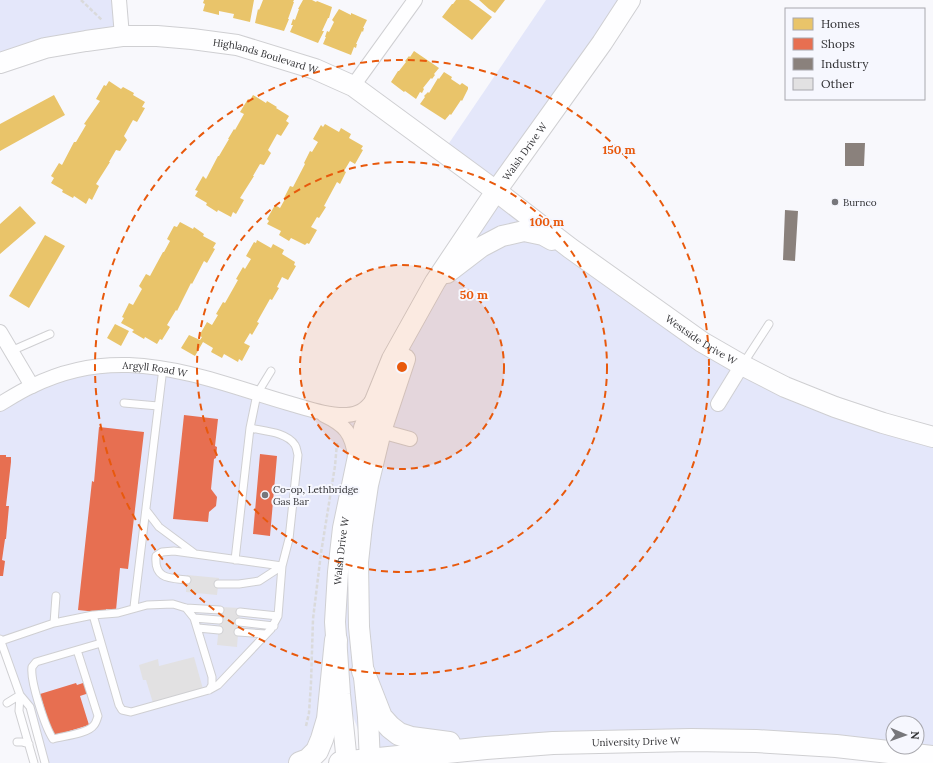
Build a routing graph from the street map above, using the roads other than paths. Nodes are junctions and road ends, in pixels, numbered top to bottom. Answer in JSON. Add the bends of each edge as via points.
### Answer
{"nodes":[{"id":1,"x":119,"y":0,"type":"edge"},
{"id":2,"x":415,"y":0,"type":"edge"},
{"id":3,"x":630,"y":0,"type":"edge"},
{"id":4,"x":122,"y":36,"type":"junction"},
{"id":5,"x":0,"y":63,"type":"edge"},
{"id":6,"x":353,"y":86,"type":"junction"},
{"id":7,"x":496,"y":191,"type":"junction"},
{"id":8,"x":570,"y":248,"type":"junction"},
{"id":9,"x":435,"y":282,"type":"junction"},
{"id":10,"x":422,"y":306,"type":"junction"},
{"id":11,"x":769,"y":324,"type":"dead end"},
{"id":12,"x":0,"y":332,"type":"edge"},
{"id":13,"x":50,"y":334,"type":"dead end"},
{"id":14,"x":11,"y":351,"type":"junction"},
{"id":15,"x":742,"y":365,"type":"junction"},
{"id":16,"x":163,"y":368,"type":"junction"},
{"id":17,"x":271,"y":371,"type":"dead end"},
{"id":18,"x":32,"y":386,"type":"junction"},
{"id":19,"x":381,"y":386,"type":"junction"},
{"id":20,"x":257,"y":394,"type":"junction"},
{"id":21,"x":124,"y":402,"type":"dead end"},
{"id":22,"x":0,"y":404,"type":"edge"},
{"id":23,"x":718,"y":404,"type":"dead end"},
{"id":24,"x":158,"y":406,"type":"junction"},
{"id":25,"x":313,"y":410,"type":"junction"},
{"id":26,"x":250,"y":428,"type":"junction"},
{"id":27,"x":381,"y":431,"type":"junction"},
{"id":28,"x":933,"y":437,"type":"edge"},
{"id":29,"x":410,"y":439,"type":"dead end"},
{"id":30,"x":356,"y":467,"type":"junction"},
{"id":31,"x":146,"y":510,"type":"junction"},
{"id":32,"x":196,"y":554,"type":"junction"},
{"id":33,"x":235,"y":560,"type":"junction"},
{"id":34,"x":282,"y":566,"type":"junction"},
{"id":35,"x":187,"y":580,"type":"dead end"},
{"id":36,"x":218,"y":584,"type":"dead end"},
{"id":37,"x":56,"y":596,"type":"dead end"},
{"id":38,"x":134,"y":608,"type":"junction"},
{"id":39,"x":186,"y":608,"type":"junction"},
{"id":40,"x":220,"y":610,"type":"dead end"},
{"id":41,"x":240,"y":612,"type":"dead end"},
{"id":42,"x":93,"y":615,"type":"junction"},
{"id":43,"x":278,"y":616,"type":"junction"},
{"id":44,"x":194,"y":618,"type":"junction"},
{"id":45,"x":220,"y":620,"type":"dead end"},
{"id":46,"x":239,"y":622,"type":"dead end"},
{"id":47,"x":54,"y":624,"type":"junction"},
{"id":48,"x":274,"y":626,"type":"junction"},
{"id":49,"x":198,"y":628,"type":"junction"},
{"id":50,"x":219,"y":630,"type":"dead end"},
{"id":51,"x":238,"y":632,"type":"dead end"},
{"id":52,"x":266,"y":634,"type":"junction"},
{"id":53,"x":0,"y":640,"type":"edge"},
{"id":54,"x":336,"y":640,"type":"junction"},
{"id":55,"x":101,"y":643,"type":"junction"},
{"id":56,"x":77,"y":650,"type":"junction"},
{"id":57,"x":2,"y":654,"type":"edge"},
{"id":58,"x":364,"y":671,"type":"junction"},
{"id":59,"x":209,"y":690,"type":"junction"},
{"id":60,"x":20,"y":695,"type":"junction"},
{"id":61,"x":7,"y":703,"type":"dead end"},
{"id":62,"x":16,"y":742,"type":"dead end"},
{"id":63,"x":29,"y":744,"type":"junction"},
{"id":64,"x":486,"y":748,"type":"junction"},
{"id":65,"x":933,"y":757,"type":"edge"},
{"id":66,"x":369,"y":761,"type":"edge"},
{"id":67,"x":34,"y":763,"type":"edge"},
{"id":68,"x":45,"y":763,"type":"edge"},
{"id":69,"x":300,"y":763,"type":"edge"},
{"id":70,"x":345,"y":763,"type":"edge"}],
"edges":[{"from":1,"to":4,"type":"street"},
{"from":2,"to":6,"type":"street"},
{"from":3,"to":7,"type":"main road","name":"Walsh Drive W"},
{"from":4,"to":5,"type":"main road","name":"Highlands Boulevard W","via":[[45,48]]},
{"from":4,"to":6,"type":"main road","name":"Highlands Boulevard W","via":[[185,38],[237,45],[315,69]]},
{"from":6,"to":7,"type":"main road","name":"Highlands Boulevard W"},
{"from":7,"to":8,"type":"main road","name":"Westside Drive W"},
{"from":7,"to":9,"type":"main road","name":"Walsh Drive W"},
{"from":8,"to":9,"type":"main road","via":[[543,235],[524,232],[502,236]]},
{"from":8,"to":15,"type":"main road","name":"Westside Drive W","via":[[666,318]]},
{"from":9,"to":10,"type":"main road","name":"Walsh Drive W"},
{"from":10,"to":19,"type":"main road","name":"Walsh Drive W","via":[[392,360]]},
{"from":10,"to":27,"type":"main road","name":"Walsh Drive W"},
{"from":11,"to":15,"type":"lane"},
{"from":12,"to":14,"type":"street"},
{"from":13,"to":14,"type":"lane"},
{"from":14,"to":18,"type":"street"},
{"from":15,"to":23,"type":"street"},
{"from":15,"to":28,"type":"main road","name":"Westside Drive W","via":[[785,387],[835,407]]},
{"from":16,"to":18,"type":"street","name":"Argyll Road W","via":[[102,366],[76,370]]},
{"from":16,"to":20,"type":"street","name":"Argyll Road W"},
{"from":16,"to":24,"type":"lane"},
{"from":17,"to":20,"type":"lane"},
{"from":18,"to":22,"type":"street","name":"Argyll Road W"},
{"from":19,"to":25,"type":"street","via":[[364,411],[356,414]]},
{"from":19,"to":30,"type":"main road","name":"Walsh Drive W","via":[[364,428]]},
{"from":20,"to":25,"type":"street","name":"Argyll Road W"},
{"from":20,"to":26,"type":"lane"},
{"from":21,"to":24,"type":"lane"},
{"from":24,"to":31,"type":"lane"},
{"from":25,"to":30,"type":"street","via":[[343,426],[353,441]]},
{"from":26,"to":33,"type":"lane"},
{"from":26,"to":34,"type":"lane","via":[[281,435],[296,446],[298,455],[289,539]]},
{"from":27,"to":29,"type":"street"},
{"from":27,"to":58,"type":"main road","name":"Walsh Drive W","via":[[368,485],[358,562],[359,628]]},
{"from":30,"to":54,"type":"main road","name":"Walsh Drive W","via":[[343,528],[336,600]]},
{"from":31,"to":32,"type":"lane","via":[[159,527]]},
{"from":31,"to":38,"type":"lane"},
{"from":32,"to":33,"type":"lane"},
{"from":32,"to":35,"type":"lane","via":[[174,551],[162,552],[156,556],[155,563],[159,572],[166,578]]},
{"from":33,"to":34,"type":"lane"},
{"from":34,"to":36,"type":"lane","via":[[259,581]]},
{"from":34,"to":43,"type":"lane"},
{"from":37,"to":47,"type":"lane"},
{"from":38,"to":39,"type":"lane","via":[[159,604],[173,604]]},
{"from":38,"to":42,"type":"lane","via":[[118,613]]},
{"from":39,"to":40,"type":"lane"},
{"from":39,"to":44,"type":"lane"},
{"from":41,"to":43,"type":"lane"},
{"from":42,"to":47,"type":"lane"},
{"from":42,"to":55,"type":"lane"},
{"from":43,"to":48,"type":"lane"},
{"from":44,"to":45,"type":"lane"},
{"from":44,"to":49,"type":"lane"},
{"from":46,"to":48,"type":"lane"},
{"from":47,"to":53,"type":"lane"},
{"from":48,"to":52,"type":"lane"},
{"from":49,"to":50,"type":"lane"},
{"from":49,"to":59,"type":"lane","via":[[212,677]]},
{"from":51,"to":52,"type":"lane"},
{"from":52,"to":59,"type":"lane","via":[[218,684]]},
{"from":53,"to":57,"type":"lane"},
{"from":54,"to":69,"type":"main road","via":[[328,719],[317,752]]},
{"from":54,"to":70,"type":"main road","name":"Walsh Drive W"},
{"from":55,"to":56,"type":"lane"},
{"from":55,"to":59,"type":"lane","via":[[119,705],[126,712],[139,711]]},
{"from":56,"to":56,"type":"lane","via":[[36,662],[32,667],[33,680],[53,739],[90,730],[98,716]]},
{"from":57,"to":60,"type":"lane"},
{"from":58,"to":64,"type":"main road","via":[[382,717],[399,734],[411,738]]},
{"from":58,"to":66,"type":"main road","name":"Walsh Drive W"},
{"from":60,"to":61,"type":"lane"},
{"from":60,"to":63,"type":"lane","via":[[19,711]]},
{"from":60,"to":68,"type":"lane","via":[[30,707]]},
{"from":62,"to":63,"type":"lane"},
{"from":63,"to":67,"type":"lane"},
{"from":64,"to":65,"type":"main road","name":"University Drive W","via":[[553,743],[742,741],[836,746]]},
{"from":64,"to":66,"type":"main road","name":"University Drive W"},
{"from":66,"to":70,"type":"main road","name":"University Drive W"}]}
